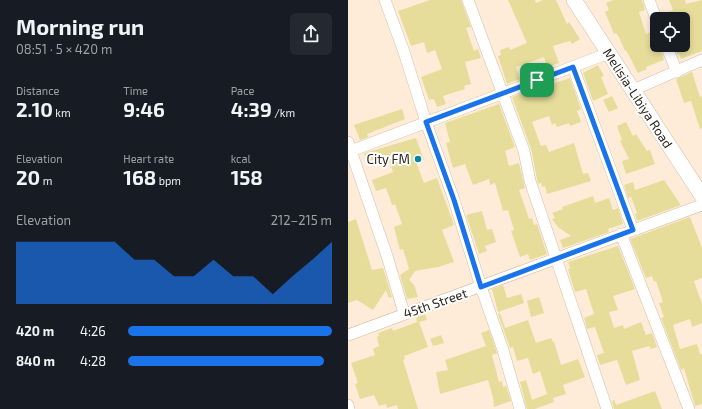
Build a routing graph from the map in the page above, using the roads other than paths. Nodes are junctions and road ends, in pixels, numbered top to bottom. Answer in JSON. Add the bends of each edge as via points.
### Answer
{"nodes":[{"id":1,"x":385,"y":0,"type":"edge"},
{"id":2,"x":468,"y":0,"type":"edge"},
{"id":3,"x":574,"y":0,"type":"edge"},
{"id":4,"x":649,"y":0,"type":"edge"},
{"id":5,"x":654,"y":12,"type":"edge"},
{"id":6,"x":669,"y":52,"type":"edge"},
{"id":7,"x":609,"y":53,"type":"junction"},
{"id":8,"x":702,"y":60,"type":"edge"},
{"id":9,"x":573,"y":67,"type":"junction"},
{"id":10,"x":677,"y":72,"type":"junction"},
{"id":11,"x":633,"y":90,"type":"junction"},
{"id":12,"x":502,"y":94,"type":"junction"},
{"id":13,"x":426,"y":122,"type":"junction"},
{"id":14,"x":349,"y":148,"type":"edge"},
{"id":15,"x":702,"y":196,"type":"edge"},
{"id":16,"x":702,"y":205,"type":"edge"},
{"id":17,"x":633,"y":230,"type":"junction"},
{"id":18,"x":621,"y":234,"type":"junction"},
{"id":19,"x":556,"y":258,"type":"junction"},
{"id":20,"x":481,"y":287,"type":"junction"},
{"id":21,"x":404,"y":313,"type":"junction"},
{"id":22,"x":348,"y":336,"type":"edge"},
{"id":23,"x":348,"y":406,"type":"edge"},
{"id":24,"x":349,"y":409,"type":"edge"},
{"id":25,"x":520,"y":409,"type":"edge"},
{"id":26,"x":607,"y":409,"type":"edge"},
{"id":27,"x":689,"y":409,"type":"edge"}],
"edges":[{"from":1,"to":13,"type":"street"},
{"from":2,"to":12,"type":"street"},
{"from":3,"to":7,"type":"main road","name":"Melisia-Libiya Road"},
{"from":4,"to":5,"type":"street"},
{"from":6,"to":10,"type":"street"},
{"from":7,"to":9,"type":"street"},
{"from":7,"to":11,"type":"main road","name":"Melisia-Libiya Road"},
{"from":8,"to":10,"type":"street"},
{"from":9,"to":12,"type":"street"},
{"from":9,"to":17,"type":"street"},
{"from":10,"to":11,"type":"street"},
{"from":11,"to":15,"type":"main road","name":"Melisia-Libiya Road"},
{"from":12,"to":13,"type":"street"},
{"from":12,"to":19,"type":"street","via":[[524,151],[530,181]]},
{"from":13,"to":14,"type":"street"},
{"from":13,"to":20,"type":"street"},
{"from":14,"to":21,"type":"street"},
{"from":16,"to":17,"type":"street","name":"45th Street"},
{"from":17,"to":18,"type":"street","name":"45th Street"},
{"from":18,"to":19,"type":"street","name":"45th Street"},
{"from":18,"to":27,"type":"street"},
{"from":19,"to":20,"type":"street","name":"45th Street"},
{"from":19,"to":26,"type":"street"},
{"from":20,"to":21,"type":"street","name":"45th Street"},
{"from":20,"to":25,"type":"street","via":[[504,350]]},
{"from":21,"to":22,"type":"street","name":"45th Street"},
{"from":23,"to":24,"type":"street"}]}
